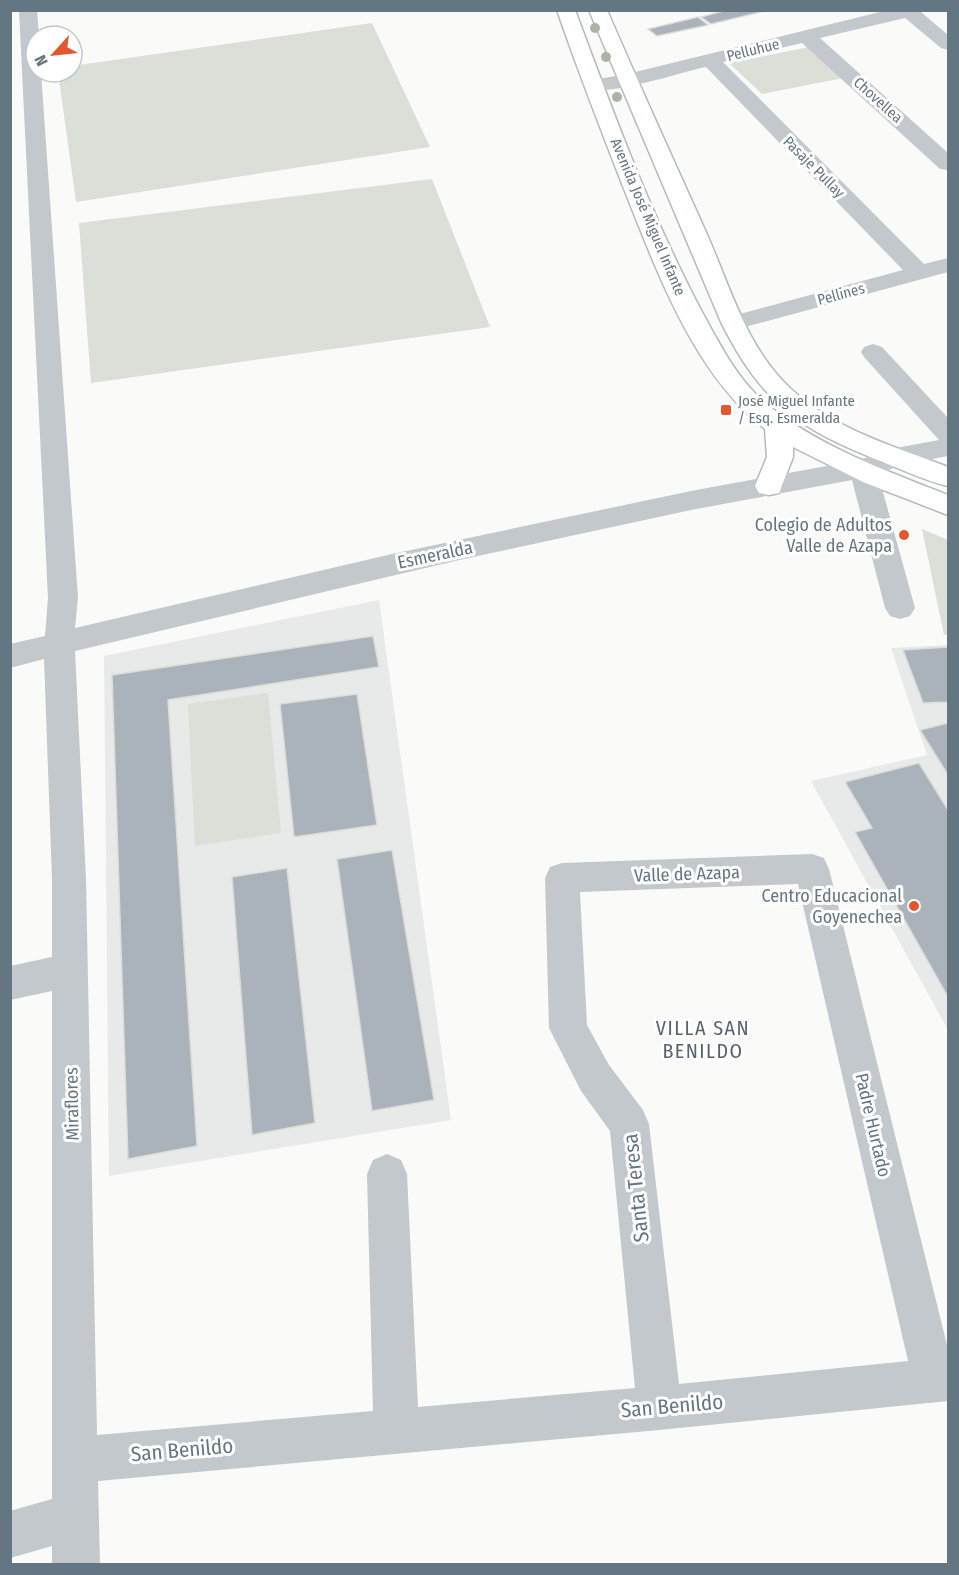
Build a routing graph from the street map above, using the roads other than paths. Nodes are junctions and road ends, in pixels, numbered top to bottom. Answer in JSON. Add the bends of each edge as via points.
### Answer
{"nodes":[{"id":1,"x":28,"y":10,"type":"edge"},
{"id":2,"x":566,"y":10,"type":"edge"},
{"id":3,"x":598,"y":10,"type":"edge"},
{"id":4,"x":911,"y":11,"type":"edge"},
{"id":5,"x":807,"y":37,"type":"junction"},
{"id":6,"x":948,"y":44,"type":"edge"},
{"id":7,"x":710,"y":60,"type":"junction"},
{"id":8,"x":627,"y":80,"type":"junction"},
{"id":9,"x":593,"y":85,"type":"junction"},
{"id":10,"x":948,"y":164,"type":"edge"},
{"id":11,"x":948,"y":265,"type":"edge"},
{"id":12,"x":919,"y":273,"type":"junction"},
{"id":13,"x":734,"y":323,"type":"junction"},
{"id":14,"x":873,"y":352,"type":"dead end"},
{"id":15,"x":778,"y":426,"type":"junction"},
{"id":16,"x":948,"y":434,"type":"edge"},
{"id":17,"x":948,"y":447,"type":"edge"},
{"id":18,"x":896,"y":457,"type":"junction"},
{"id":19,"x":863,"y":469,"type":"junction"},
{"id":20,"x":945,"y":474,"type":"edge"},
{"id":21,"x":769,"y":486,"type":"junction"},
{"id":22,"x":948,"y":506,"type":"edge"},
{"id":23,"x":900,"y":608,"type":"dead end"},
{"id":24,"x":59,"y":643,"type":"junction"},
{"id":25,"x":10,"y":656,"type":"edge"},
{"id":26,"x":812,"y":870,"type":"joint"},
{"id":27,"x":562,"y":878,"type":"joint"},
{"id":28,"x":70,"y":970,"type":"junction"},
{"id":29,"x":10,"y":983,"type":"edge"},
{"id":30,"x":387,"y":1174,"type":"dead end"},
{"id":31,"x":941,"y":1380,"type":"edge"},
{"id":32,"x":659,"y":1408,"type":"junction"},
{"id":33,"x":396,"y":1431,"type":"junction"},
{"id":34,"x":76,"y":1460,"type":"junction"},
{"id":35,"x":76,"y":1515,"type":"junction"},
{"id":36,"x":10,"y":1536,"type":"edge"},
{"id":37,"x":76,"y":1564,"type":"edge"}],
"edges":[{"from":1,"to":24,"type":"street","name":"Miraflores","via":[[63,598]]},
{"from":2,"to":9,"type":"main road","name":"Avenida José Miguel Infante"},
{"from":3,"to":8,"type":"main road","name":"Avenida José Miguel Infante"},
{"from":4,"to":5,"type":"street","name":"Pelluhue"},
{"from":4,"to":6,"type":"street"},
{"from":5,"to":7,"type":"street","name":"Pelluhue"},
{"from":5,"to":10,"type":"street","name":"Chovellea"},
{"from":7,"to":8,"type":"street","name":"Pelluhue"},
{"from":7,"to":12,"type":"street","name":"Pasaje Pullay"},
{"from":8,"to":9,"type":"street","name":"Pelluhue"},
{"from":8,"to":13,"type":"main road","name":"Avenida José Miguel Infante"},
{"from":9,"to":15,"type":"main road","name":"Avenida José Miguel Infante","via":[[685,306],[736,389]]},
{"from":11,"to":12,"type":"street","name":"Pellines"},
{"from":12,"to":13,"type":"street","name":"Pellines"},
{"from":13,"to":18,"type":"main road","name":"Avenida José Miguel Infante","via":[[760,370],[793,404],[814,419]]},
{"from":14,"to":16,"type":"street"},
{"from":15,"to":19,"type":"main road","name":"Avenida José Miguel Infante"},
{"from":15,"to":21,"type":"main road","via":[[780,457]]},
{"from":17,"to":18,"type":"street","name":"Esmeralda"},
{"from":18,"to":19,"type":"street","name":"Esmeralda"},
{"from":18,"to":20,"type":"main road","name":"Avenida José Miguel Infante"},
{"from":19,"to":20,"type":"street","name":"Esmeralda"},
{"from":19,"to":21,"type":"street","name":"Esmeralda"},
{"from":19,"to":22,"type":"main road","name":"Avenida José Miguel Infante"},
{"from":19,"to":23,"type":"street"},
{"from":21,"to":24,"type":"street","name":"Esmeralda","via":[[404,561]]},
{"from":24,"to":25,"type":"street","name":"Esmeralda"},
{"from":24,"to":28,"type":"street","name":"Miraflores"},
{"from":26,"to":27,"type":"street","name":"Valle de Azapa"},
{"from":26,"to":31,"type":"street","name":"Padre Hurtado"},
{"from":27,"to":32,"type":"street","name":"Santa Teresa","via":[[568,1028],[595,1078],[629,1124]]},
{"from":28,"to":29,"type":"street"},
{"from":28,"to":34,"type":"street","name":"Miraflores"},
{"from":30,"to":33,"type":"street"},
{"from":31,"to":32,"type":"street","name":"San Benildo"},
{"from":32,"to":33,"type":"street","name":"San Benildo"},
{"from":33,"to":34,"type":"street","name":"San Benildo"},
{"from":34,"to":35,"type":"street","name":"Miraflores"},
{"from":35,"to":36,"type":"street"},
{"from":35,"to":37,"type":"street","name":"Miraflores"}]}
